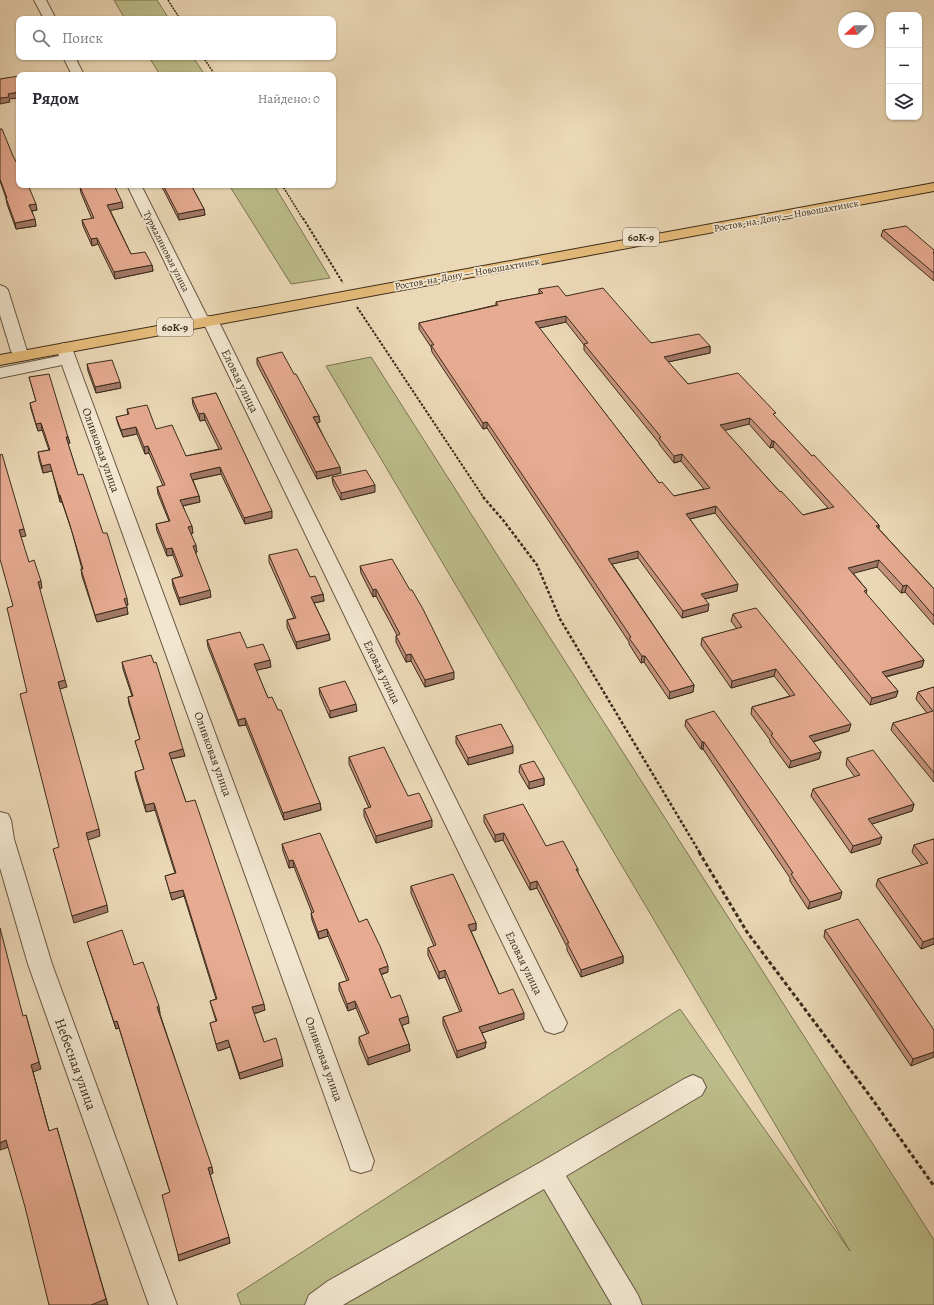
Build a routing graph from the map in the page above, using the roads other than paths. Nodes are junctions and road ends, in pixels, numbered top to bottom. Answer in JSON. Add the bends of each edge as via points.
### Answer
{"nodes":[{"id":1,"x":40,"y":0,"type":"edge"},
{"id":2,"x":48,"y":16,"type":"edge"},
{"id":3,"x":70,"y":60,"type":"edge"},
{"id":4,"x":76,"y":72,"type":"edge"},
{"id":5,"x":934,"y":184,"type":"edge"},
{"id":6,"x":136,"y":188,"type":"edge"},
{"id":7,"x":934,"y":188,"type":"edge"},
{"id":8,"x":0,"y":290,"type":"edge"},
{"id":9,"x":348,"y":292,"type":"junction"},
{"id":10,"x":205,"y":319,"type":"junction"},
{"id":11,"x":19,"y":351,"type":"junction"},
{"id":12,"x":0,"y":354,"type":"edge"},
{"id":13,"x":66,"y":354,"type":"junction"},
{"id":14,"x":0,"y":360,"type":"edge"},
{"id":15,"x":0,"y":373,"type":"edge"},
{"id":16,"x":0,"y":820,"type":"edge"},
{"id":17,"x":554,"y":1023,"type":"dead end"},
{"id":18,"x":693,"y":1087,"type":"dead end"},
{"id":19,"x":361,"y":1161,"type":"dead end"},
{"id":20,"x":549,"y":1172,"type":"junction"},
{"id":21,"x":163,"y":1305,"type":"edge"},
{"id":22,"x":319,"y":1305,"type":"edge"},
{"id":23,"x":628,"y":1305,"type":"edge"}],
"edges":[{"from":1,"to":2,"type":"street"},
{"from":3,"to":4,"type":"street"},
{"from":5,"to":9,"type":"main road","name":"Ростов-на-Дону — Новошахтинск","number":"60К-9"},
{"from":6,"to":10,"type":"street","name":"Турмалиновая улица"},
{"from":7,"to":9,"type":"main road","name":"Ростов-на-Дону — Новошахтинск","number":"60К-9"},
{"from":8,"to":11,"type":"street"},
{"from":9,"to":10,"type":"main road","name":"Ростов-на-Дону — Новошахтинск","number":"60К-9"},
{"from":10,"to":11,"type":"main road","name":"Ростов-на-Дону — Новошахтинск","number":"60К-9"},
{"from":10,"to":13,"type":"main road","name":"Ростов-на-Дону — Новошахтинск","number":"60К-9"},
{"from":10,"to":17,"type":"street","name":"Еловая улица"},
{"from":11,"to":12,"type":"main road","name":"Ростов-на-Дону — Новошахтинск","number":"60К-9"},
{"from":13,"to":14,"type":"main road","name":"Ростов-на-Дону — Новошахтинск","number":"60К-9"},
{"from":13,"to":15,"type":"street"},
{"from":13,"to":19,"type":"street","name":"Оливковая улица"},
{"from":16,"to":21,"type":"street","name":"Небесная улица","via":[[3,839],[40,964]]},
{"from":18,"to":20,"type":"street"},
{"from":20,"to":22,"type":"street","via":[[338,1291]]},
{"from":20,"to":23,"type":"street"}]}
